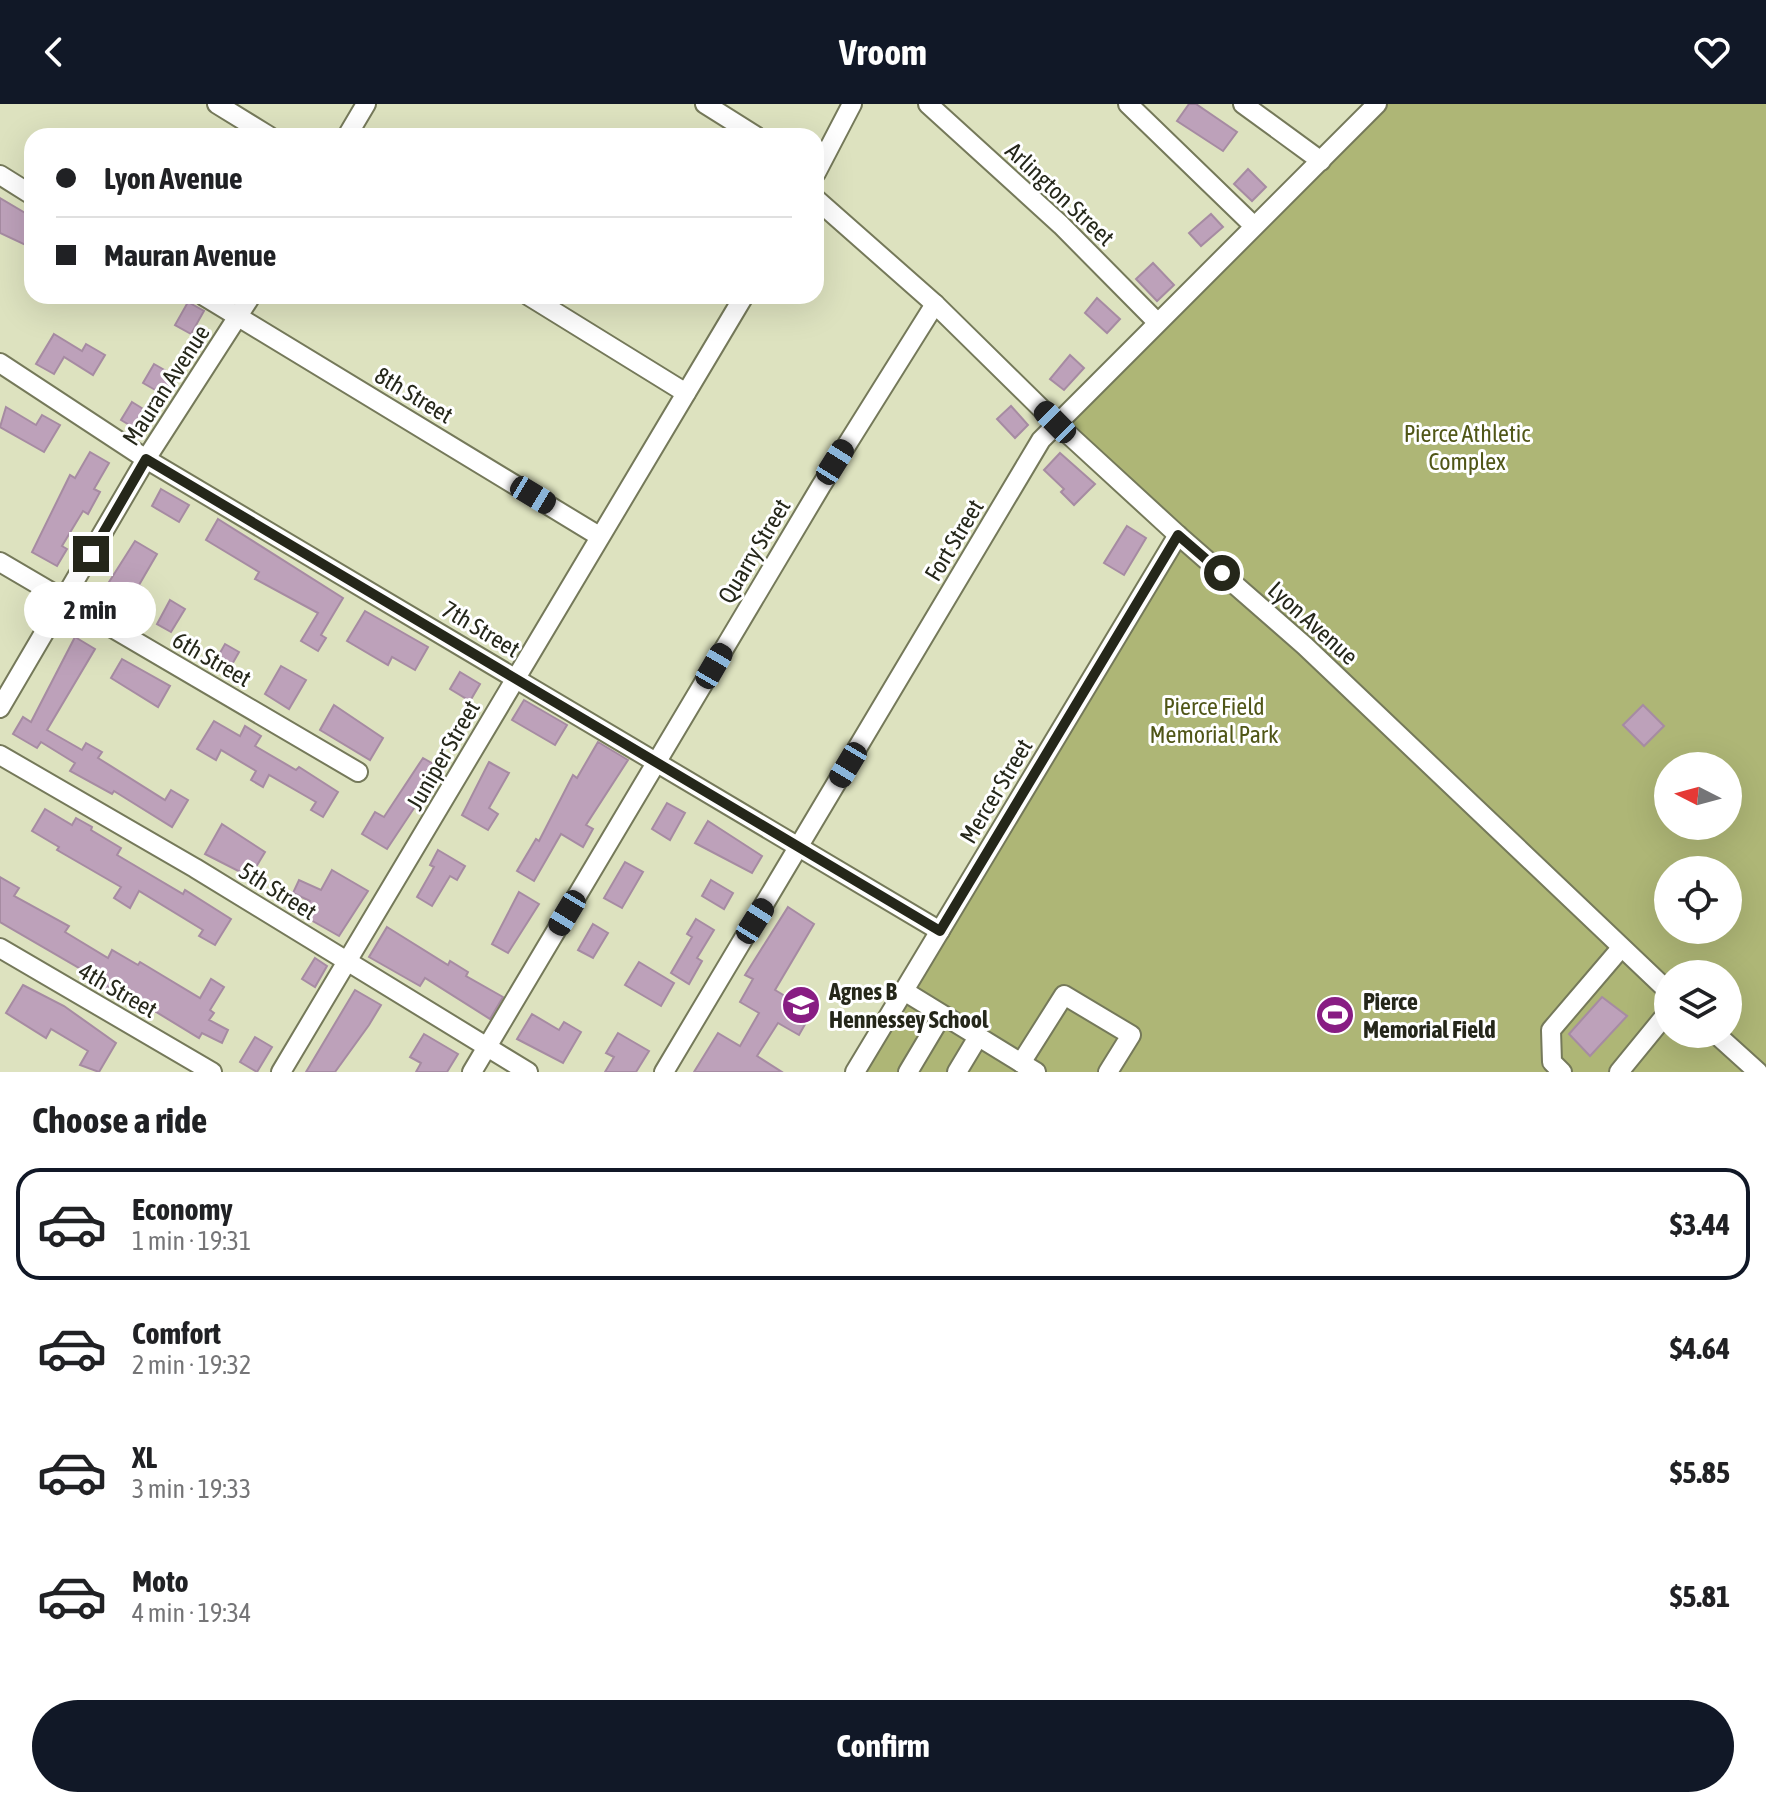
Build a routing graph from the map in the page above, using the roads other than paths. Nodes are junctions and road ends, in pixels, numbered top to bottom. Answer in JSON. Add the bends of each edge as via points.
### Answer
{"nodes":[{"id":1,"x":217,"y":104,"type":"edge"},
{"id":2,"x":366,"y":104,"type":"edge"},
{"id":3,"x":705,"y":104,"type":"edge"},
{"id":4,"x":852,"y":104,"type":"edge"},
{"id":5,"x":928,"y":104,"type":"edge"},
{"id":6,"x":1128,"y":104,"type":"edge"},
{"id":7,"x":1243,"y":104,"type":"edge"},
{"id":8,"x":1377,"y":104,"type":"edge"},
{"id":9,"x":256,"y":128,"type":"edge"},
{"id":10,"x":352,"y":128,"type":"edge"},
{"id":11,"x":743,"y":128,"type":"edge"},
{"id":12,"x":824,"y":158,"type":"edge"},
{"id":13,"x":1321,"y":161,"type":"junction"},
{"id":14,"x":0,"y":175,"type":"edge"},
{"id":15,"x":24,"y":190,"type":"edge"},
{"id":16,"x":824,"y":206,"type":"edge"},
{"id":17,"x":1254,"y":226,"type":"junction"},
{"id":18,"x":218,"y":304,"type":"edge"},
{"id":19,"x":246,"y":304,"type":"edge"},
{"id":20,"x":542,"y":304,"type":"edge"},
{"id":21,"x":739,"y":304,"type":"edge"},
{"id":22,"x":935,"y":304,"type":"junction"},
{"id":23,"x":239,"y":316,"type":"junction"},
{"id":24,"x":1156,"y":321,"type":"junction"},
{"id":25,"x":0,"y":363,"type":"edge"},
{"id":26,"x":686,"y":393,"type":"junction"},
{"id":27,"x":1055,"y":422,"type":"junction"},
{"id":28,"x":146,"y":459,"type":"junction"},
{"id":29,"x":1178,"y":535,"type":"junction"},
{"id":30,"x":599,"y":536,"type":"junction"},
{"id":31,"x":0,"y":562,"type":"edge"},
{"id":32,"x":64,"y":601,"type":"junction"},
{"id":33,"x":516,"y":678,"type":"junction"},
{"id":34,"x":0,"y":708,"type":"edge"},
{"id":35,"x":0,"y":755,"type":"edge"},
{"id":36,"x":657,"y":762,"type":"junction"},
{"id":37,"x":358,"y":772,"type":"dead end"},
{"id":38,"x":800,"y":846,"type":"junction"},
{"id":39,"x":940,"y":931,"type":"junction"},
{"id":40,"x":0,"y":948,"type":"edge"},
{"id":41,"x":1621,"y":948,"type":"junction"},
{"id":42,"x":344,"y":961,"type":"junction"},
{"id":43,"x":1654,"y":978,"type":"edge"},
{"id":44,"x":904,"y":991,"type":"junction"},
{"id":45,"x":942,"y":1015,"type":"junction"},
{"id":46,"x":1654,"y":1029,"type":"edge"},
{"id":47,"x":978,"y":1037,"type":"junction"},
{"id":48,"x":487,"y":1047,"type":"junction"},
{"id":49,"x":1731,"y":1048,"type":"edge"},
{"id":50,"x":1028,"y":1068,"type":"edge"},
{"id":51,"x":212,"y":1072,"type":"edge"},
{"id":52,"x":281,"y":1072,"type":"edge"},
{"id":53,"x":472,"y":1072,"type":"edge"},
{"id":54,"x":528,"y":1072,"type":"edge"},
{"id":55,"x":664,"y":1072,"type":"edge"},
{"id":56,"x":855,"y":1072,"type":"edge"},
{"id":57,"x":908,"y":1072,"type":"edge"},
{"id":58,"x":957,"y":1072,"type":"edge"},
{"id":59,"x":1108,"y":1072,"type":"edge"},
{"id":60,"x":1562,"y":1072,"type":"edge"},
{"id":61,"x":1619,"y":1072,"type":"edge"},
{"id":62,"x":1758,"y":1072,"type":"edge"}],
"edges":[{"from":1,"to":9,"type":"street"},
{"from":2,"to":10,"type":"street"},
{"from":3,"to":11,"type":"street"},
{"from":4,"to":12,"type":"street"},
{"from":5,"to":24,"type":"street","name":"Arlington Street","via":[[1061,225]]},
{"from":6,"to":17,"type":"street"},
{"from":7,"to":13,"type":"street"},
{"from":8,"to":13,"type":"street","name":"Fort Street"},
{"from":13,"to":17,"type":"street","name":"Fort Street"},
{"from":14,"to":15,"type":"street"},
{"from":16,"to":22,"type":"street","name":"Lyon Avenue"},
{"from":17,"to":24,"type":"street","name":"Fort Street"},
{"from":18,"to":23,"type":"street","name":"8th Street"},
{"from":19,"to":23,"type":"street","name":"Mauran Avenue"},
{"from":20,"to":26,"type":"street"},
{"from":21,"to":26,"type":"street","name":"Juniper Street"},
{"from":22,"to":27,"type":"street","name":"Lyon Avenue"},
{"from":22,"to":36,"type":"street","name":"Quarry Street"},
{"from":23,"to":28,"type":"street","name":"Mauran Avenue"},
{"from":23,"to":30,"type":"street","name":"8th Street"},
{"from":24,"to":27,"type":"street","name":"Fort Street"},
{"from":25,"to":28,"type":"street","name":"7th Street"},
{"from":26,"to":30,"type":"street","name":"Juniper Street"},
{"from":27,"to":29,"type":"street","name":"Lyon Avenue"},
{"from":27,"to":38,"type":"street","name":"Fort Street"},
{"from":28,"to":32,"type":"street","name":"Mauran Avenue"},
{"from":28,"to":33,"type":"street","name":"7th Street"},
{"from":29,"to":39,"type":"street","name":"Mercer Street"},
{"from":29,"to":41,"type":"street","name":"Lyon Avenue","via":[[1305,646]]},
{"from":30,"to":33,"type":"street","name":"Juniper Street"},
{"from":31,"to":32,"type":"street","name":"6th Street"},
{"from":32,"to":34,"type":"street","name":"Mauran Avenue"},
{"from":32,"to":37,"type":"street","name":"6th Street"},
{"from":33,"to":36,"type":"street","name":"7th Street"},
{"from":33,"to":42,"type":"street","name":"Juniper Street"},
{"from":35,"to":42,"type":"street","name":"5th Street"},
{"from":36,"to":38,"type":"street","name":"7th Street"},
{"from":36,"to":48,"type":"street","name":"Quarry Street"},
{"from":38,"to":39,"type":"street","name":"7th Street"},
{"from":38,"to":55,"type":"street","name":"Fort Street"},
{"from":39,"to":44,"type":"street","name":"Mercer Street"},
{"from":40,"to":51,"type":"street","name":"4th Street"},
{"from":41,"to":43,"type":"street","name":"Lyon Avenue"},
{"from":41,"to":60,"type":"street","via":[[1551,1030],[1552,1062]]},
{"from":42,"to":48,"type":"street","name":"5th Street"},
{"from":42,"to":52,"type":"street","name":"Juniper Street"},
{"from":44,"to":45,"type":"street"},
{"from":44,"to":56,"type":"street","name":"Mercer Street"},
{"from":45,"to":47,"type":"street"},
{"from":45,"to":57,"type":"street"},
{"from":46,"to":61,"type":"street"},
{"from":47,"to":50,"type":"street"},
{"from":47,"to":58,"type":"street"},
{"from":48,"to":53,"type":"street","name":"Quarry Street"},
{"from":48,"to":54,"type":"street","name":"5th Street"},
{"from":49,"to":62,"type":"street"},
{"from":50,"to":59,"type":"street","via":[[1064,995],[1131,1035]]}]}
